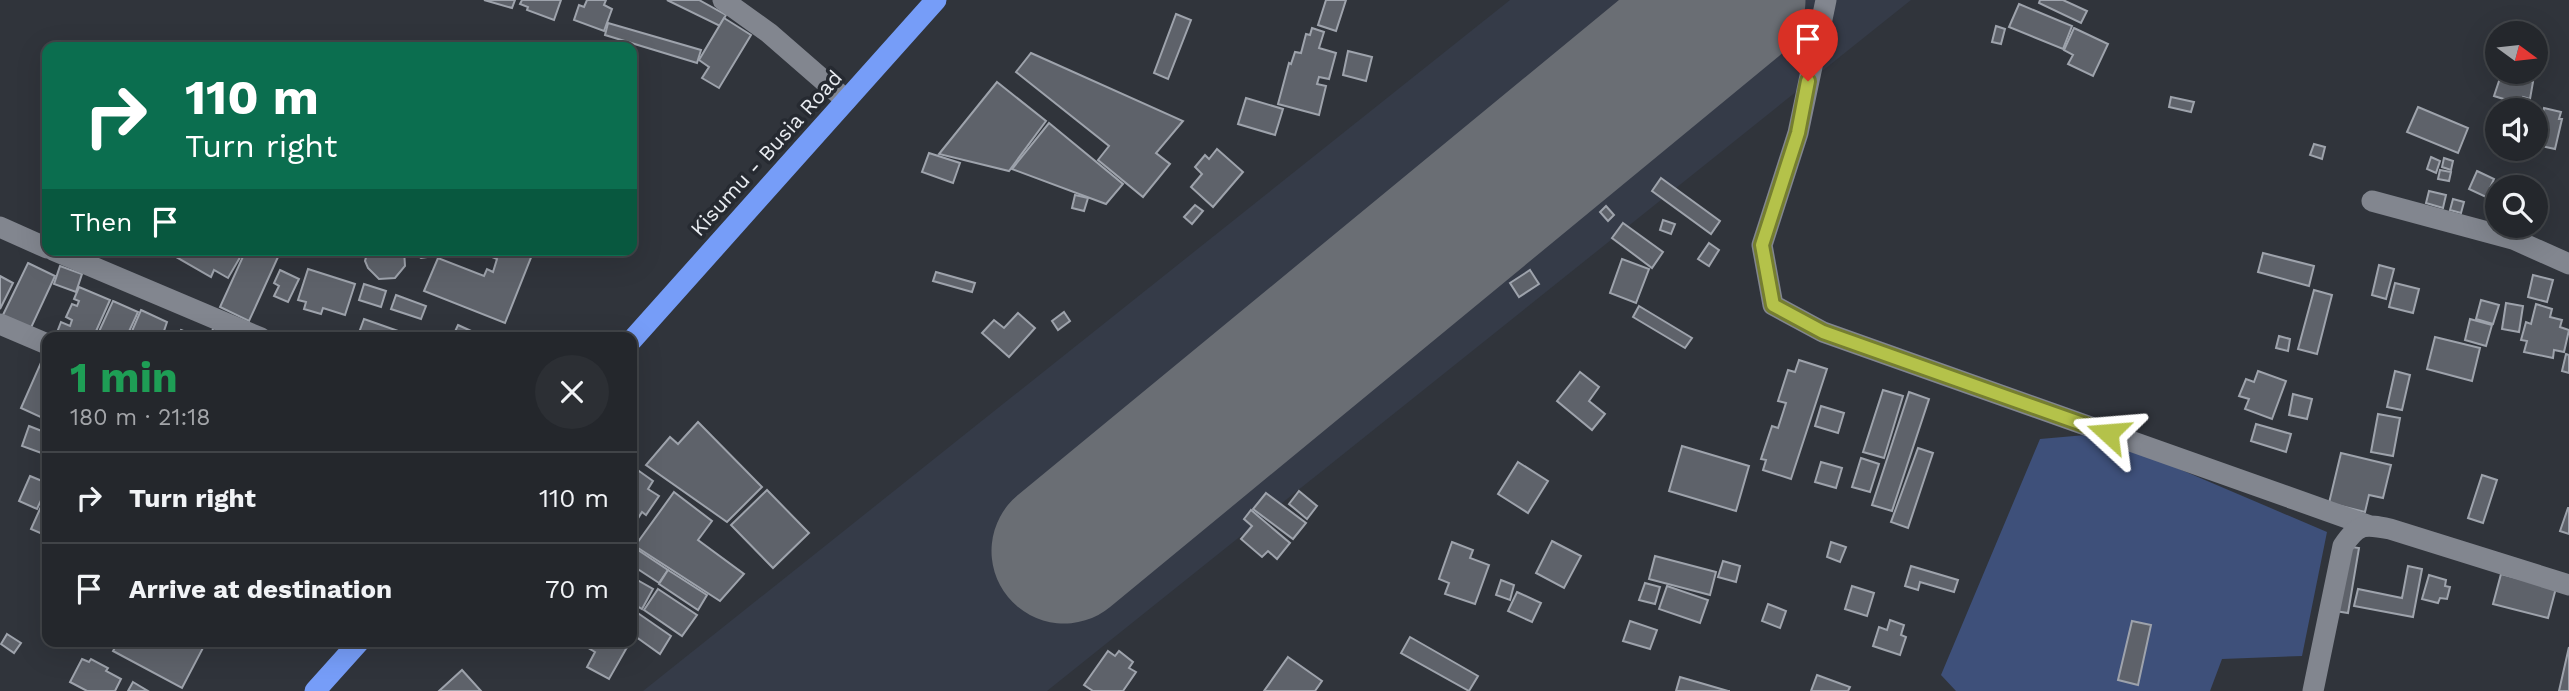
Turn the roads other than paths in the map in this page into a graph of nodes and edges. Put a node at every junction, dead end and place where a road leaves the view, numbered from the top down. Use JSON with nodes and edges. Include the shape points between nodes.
{"nodes":[{"id":1,"x":723,"y":0,"type":"edge"},
{"id":2,"x":936,"y":0,"type":"edge"},
{"id":3,"x":1826,"y":0,"type":"edge"},
{"id":4,"x":846,"y":100,"type":"junction"},
{"id":5,"x":2372,"y":201,"type":"dead end"},
{"id":6,"x":0,"y":227,"type":"edge"},
{"id":7,"x":42,"y":246,"type":"edge"},
{"id":8,"x":67,"y":256,"type":"edge"},
{"id":9,"x":2569,"y":264,"type":"edge"},
{"id":10,"x":0,"y":324,"type":"edge"},
{"id":11,"x":247,"y":332,"type":"edge"},
{"id":12,"x":637,"y":334,"type":"edge"},
{"id":13,"x":42,"y":342,"type":"edge"},
{"id":14,"x":2367,"y":524,"type":"junction"},
{"id":15,"x":2569,"y":585,"type":"edge"},
{"id":16,"x":355,"y":647,"type":"edge"},
{"id":17,"x":315,"y":691,"type":"edge"},
{"id":18,"x":2314,"y":691,"type":"edge"}],
"edges":[{"from":1,"to":4,"type":"street"},
{"from":2,"to":4,"type":"highway","name":"Kisumu - Busia Road"},
{"from":3,"to":14,"type":"street","via":[[1798,133],[1762,245],[1773,305],[1823,332]]},
{"from":4,"to":12,"type":"highway","name":"Kisumu - Busia Road"},
{"from":5,"to":9,"type":"street","via":[[2513,239]]},
{"from":6,"to":7,"type":"street"},
{"from":8,"to":11,"type":"street"},
{"from":10,"to":13,"type":"street"},
{"from":14,"to":15,"type":"street"},
{"from":14,"to":18,"type":"street","via":[[2353,531],[2343,546]]},
{"from":16,"to":17,"type":"highway"}]}
